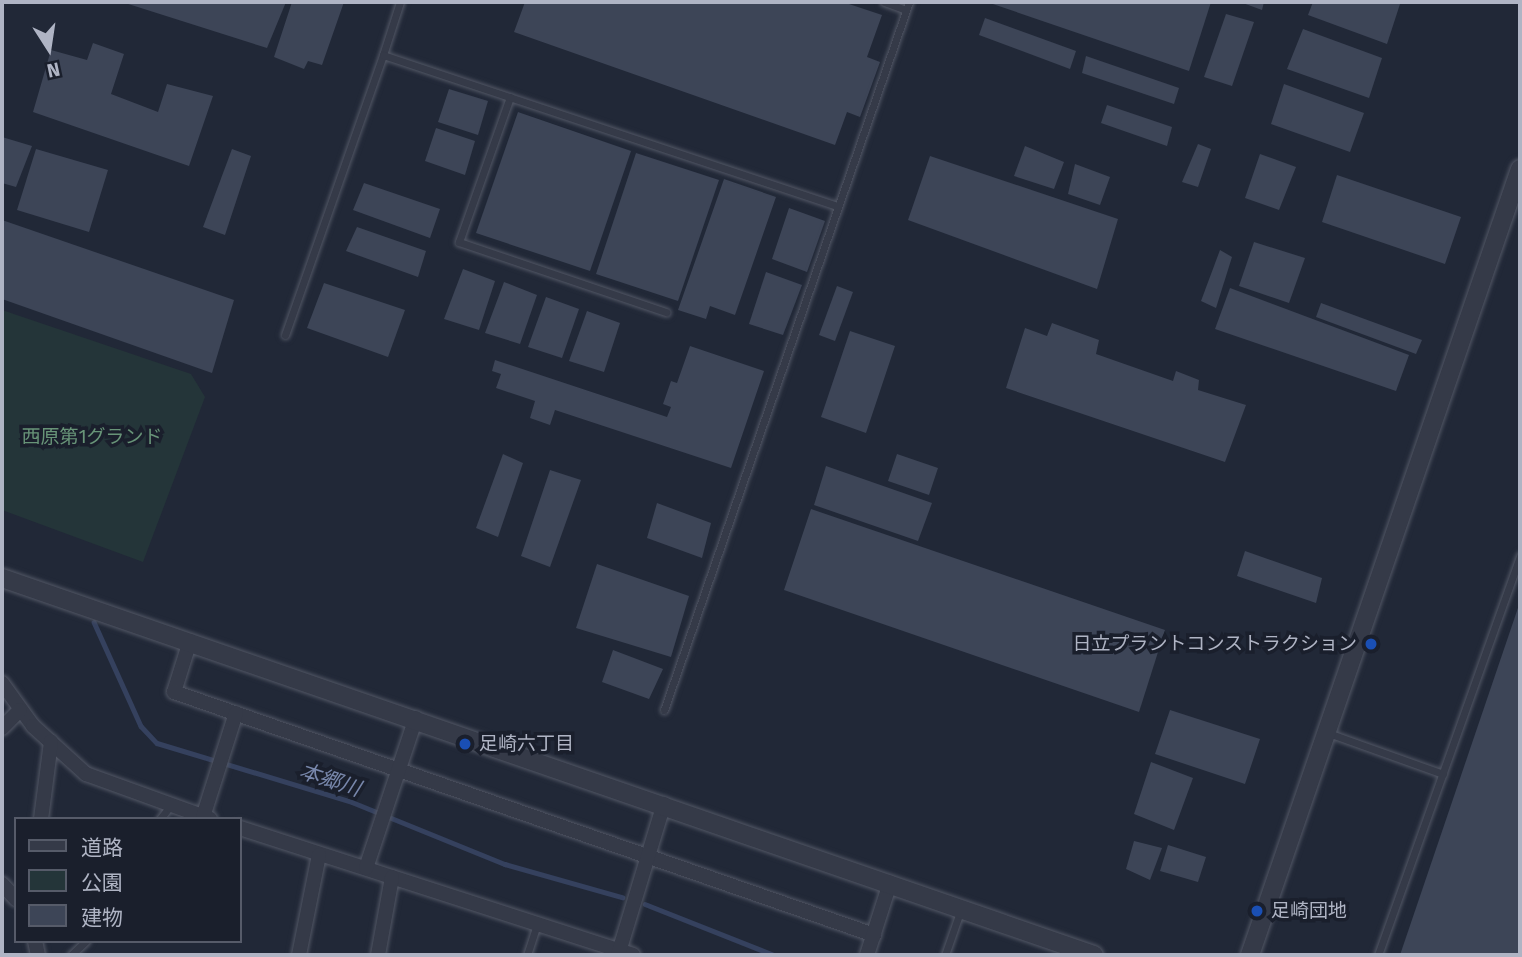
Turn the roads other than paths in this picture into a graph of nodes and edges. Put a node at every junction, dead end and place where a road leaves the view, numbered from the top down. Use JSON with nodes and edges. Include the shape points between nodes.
{"nodes":[{"id":1,"x":400,"y":2,"type":"edge"},
{"id":2,"x":884,"y":2,"type":"edge"},
{"id":3,"x":908,"y":6,"type":"edge"},
{"id":4,"x":383,"y":55,"type":"junction"},
{"id":5,"x":510,"y":97,"type":"junction"},
{"id":6,"x":1520,"y":169,"type":"edge"},
{"id":7,"x":838,"y":206,"type":"junction"},
{"id":8,"x":666,"y":312,"type":"dead end"},
{"id":9,"x":285,"y":335,"type":"dead end"},
{"id":10,"x":1520,"y":556,"type":"edge"},
{"id":11,"x":2,"y":578,"type":"edge"},
{"id":12,"x":190,"y":641,"type":"junction"},
{"id":13,"x":2,"y":683,"type":"edge"},
{"id":14,"x":20,"y":710,"type":"junction"},
{"id":15,"x":664,"y":710,"type":"dead end"},
{"id":16,"x":236,"y":713,"type":"junction"},
{"id":17,"x":416,"y":718,"type":"junction"},
{"id":18,"x":2,"y":728,"type":"edge"},
{"id":19,"x":1327,"y":733,"type":"junction"},
{"id":20,"x":51,"y":742,"type":"junction"},
{"id":21,"x":399,"y":769,"type":"junction"},
{"id":22,"x":1443,"y":774,"type":"junction"},
{"id":23,"x":664,"y":804,"type":"junction"},
{"id":24,"x":170,"y":806,"type":"junction"},
{"id":25,"x":41,"y":817,"type":"edge"},
{"id":26,"x":162,"y":817,"type":"edge"},
{"id":27,"x":204,"y":817,"type":"edge"},
{"id":28,"x":207,"y":817,"type":"edge"},
{"id":29,"x":242,"y":829,"type":"edge"},
{"id":30,"x":320,"y":855,"type":"junction"},
{"id":31,"x":648,"y":855,"type":"junction"},
{"id":32,"x":366,"y":868,"type":"junction"},
{"id":33,"x":392,"y":877,"type":"junction"},
{"id":34,"x":890,"y":883,"type":"junction"},
{"id":35,"x":2,"y":884,"type":"edge"},
{"id":36,"x":14,"y":898,"type":"edge"},
{"id":37,"x":961,"y":908,"type":"junction"},
{"id":38,"x":537,"y":924,"type":"junction"},
{"id":39,"x":874,"y":935,"type":"junction"},
{"id":40,"x":84,"y":943,"type":"edge"},
{"id":41,"x":1082,"y":953,"type":"edge"},
{"id":42,"x":623,"y":954,"type":"edge"},
{"id":43,"x":71,"y":955,"type":"edge"},
{"id":44,"x":299,"y":955,"type":"edge"},
{"id":45,"x":378,"y":955,"type":"edge"},
{"id":46,"x":527,"y":955,"type":"edge"},
{"id":47,"x":867,"y":955,"type":"edge"},
{"id":48,"x":946,"y":955,"type":"edge"},
{"id":49,"x":1251,"y":955,"type":"edge"},
{"id":50,"x":1378,"y":955,"type":"edge"}],
"edges":[{"from":1,"to":4,"type":"lane"},
{"from":2,"to":3,"type":"lane"},
{"from":3,"to":7,"type":"lane"},
{"from":4,"to":5,"type":"lane"},
{"from":4,"to":9,"type":"lane"},
{"from":5,"to":7,"type":"lane"},
{"from":5,"to":8,"type":"lane","via":[[458,242]]},
{"from":6,"to":19,"type":"street"},
{"from":7,"to":15,"type":"lane"},
{"from":10,"to":22,"type":"lane"},
{"from":11,"to":12,"type":"street"},
{"from":12,"to":16,"type":"street","via":[[174,692]]},
{"from":12,"to":17,"type":"street"},
{"from":13,"to":14,"type":"street"},
{"from":14,"to":18,"type":"street"},
{"from":14,"to":20,"type":"street"},
{"from":16,"to":21,"type":"street"},
{"from":16,"to":28,"type":"street"},
{"from":17,"to":21,"type":"street"},
{"from":17,"to":23,"type":"street"},
{"from":19,"to":22,"type":"lane"},
{"from":19,"to":49,"type":"street"},
{"from":20,"to":24,"type":"street","via":[[86,774]]},
{"from":20,"to":25,"type":"street"},
{"from":21,"to":31,"type":"street"},
{"from":21,"to":32,"type":"street"},
{"from":22,"to":50,"type":"lane"},
{"from":23,"to":31,"type":"street"},
{"from":23,"to":34,"type":"street"},
{"from":24,"to":26,"type":"lane"},
{"from":24,"to":27,"type":"street"},
{"from":29,"to":30,"type":"street"},
{"from":30,"to":32,"type":"street"},
{"from":30,"to":44,"type":"street"},
{"from":31,"to":39,"type":"street"},
{"from":31,"to":42,"type":"street"},
{"from":32,"to":33,"type":"street"},
{"from":33,"to":38,"type":"street"},
{"from":33,"to":45,"type":"street"},
{"from":34,"to":37,"type":"street"},
{"from":34,"to":39,"type":"street"},
{"from":35,"to":36,"type":"street"},
{"from":37,"to":41,"type":"street"},
{"from":37,"to":48,"type":"lane"},
{"from":38,"to":42,"type":"street"},
{"from":38,"to":46,"type":"lane"},
{"from":39,"to":47,"type":"street"},
{"from":40,"to":43,"type":"lane"}]}
